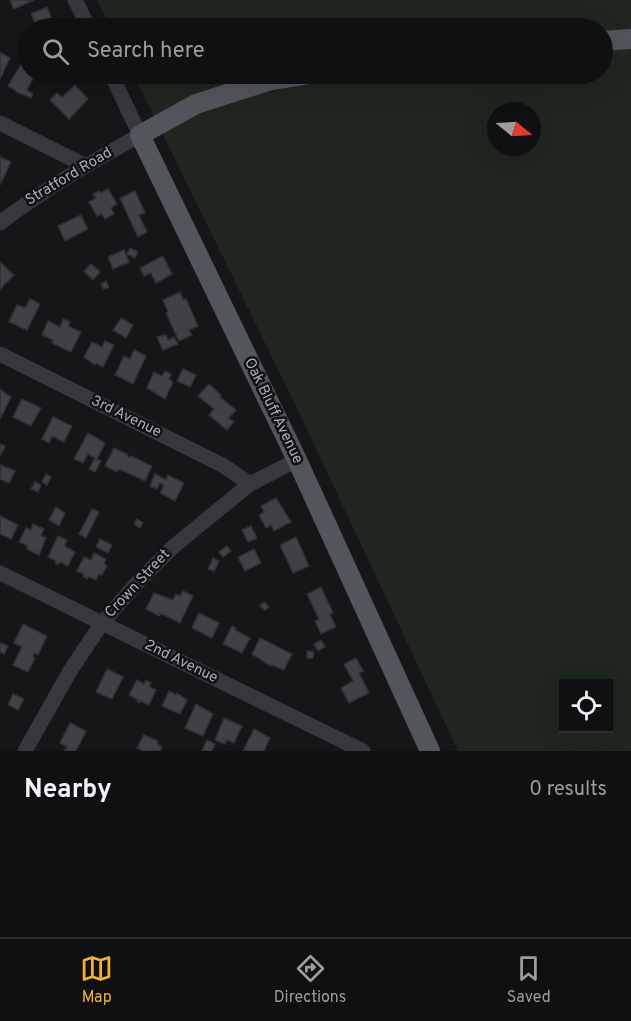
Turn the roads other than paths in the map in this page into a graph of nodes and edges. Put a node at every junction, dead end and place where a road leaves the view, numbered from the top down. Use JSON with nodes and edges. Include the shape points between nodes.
{"nodes":[{"id":1,"x":75,"y":0,"type":"edge"},
{"id":2,"x":84,"y":18,"type":"edge"},
{"id":3,"x":631,"y":39,"type":"edge"},
{"id":4,"x":613,"y":40,"type":"edge"},
{"id":5,"x":116,"y":84,"type":"edge"},
{"id":6,"x":258,"y":84,"type":"edge"},
{"id":7,"x":0,"y":123,"type":"edge"},
{"id":8,"x":140,"y":135,"type":"junction"},
{"id":9,"x":86,"y":166,"type":"junction"},
{"id":10,"x":0,"y":223,"type":"edge"},
{"id":11,"x":0,"y":354,"type":"edge"},
{"id":12,"x":297,"y":460,"type":"junction"},
{"id":13,"x":250,"y":484,"type":"junction"},
{"id":14,"x":0,"y":573,"type":"edge"},
{"id":15,"x":102,"y":623,"type":"junction"},
{"id":16,"x":25,"y":751,"type":"edge"},
{"id":17,"x":363,"y":751,"type":"edge"},
{"id":18,"x":430,"y":751,"type":"edge"}],
"edges":[{"from":1,"to":2,"type":"street"},
{"from":3,"to":4,"type":"main road"},
{"from":5,"to":8,"type":"street","name":"Oak Bluff Avenue"},
{"from":6,"to":8,"type":"main road","via":[[196,104]]},
{"from":7,"to":9,"type":"street"},
{"from":8,"to":9,"type":"street","name":"Stratford Road"},
{"from":8,"to":12,"type":"main road","name":"Oak Bluff Avenue"},
{"from":9,"to":10,"type":"street","name":"Stratford Road"},
{"from":11,"to":13,"type":"street","name":"3rd Avenue","via":[[224,466]]},
{"from":12,"to":13,"type":"street","name":"Crown Street"},
{"from":12,"to":18,"type":"main road","name":"Oak Bluff Avenue"},
{"from":13,"to":15,"type":"street","name":"Crown Street","via":[[174,546]]},
{"from":14,"to":15,"type":"street","name":"2nd Avenue"},
{"from":15,"to":16,"type":"street","name":"Crown Street"},
{"from":15,"to":17,"type":"street","name":"2nd Avenue"}]}
